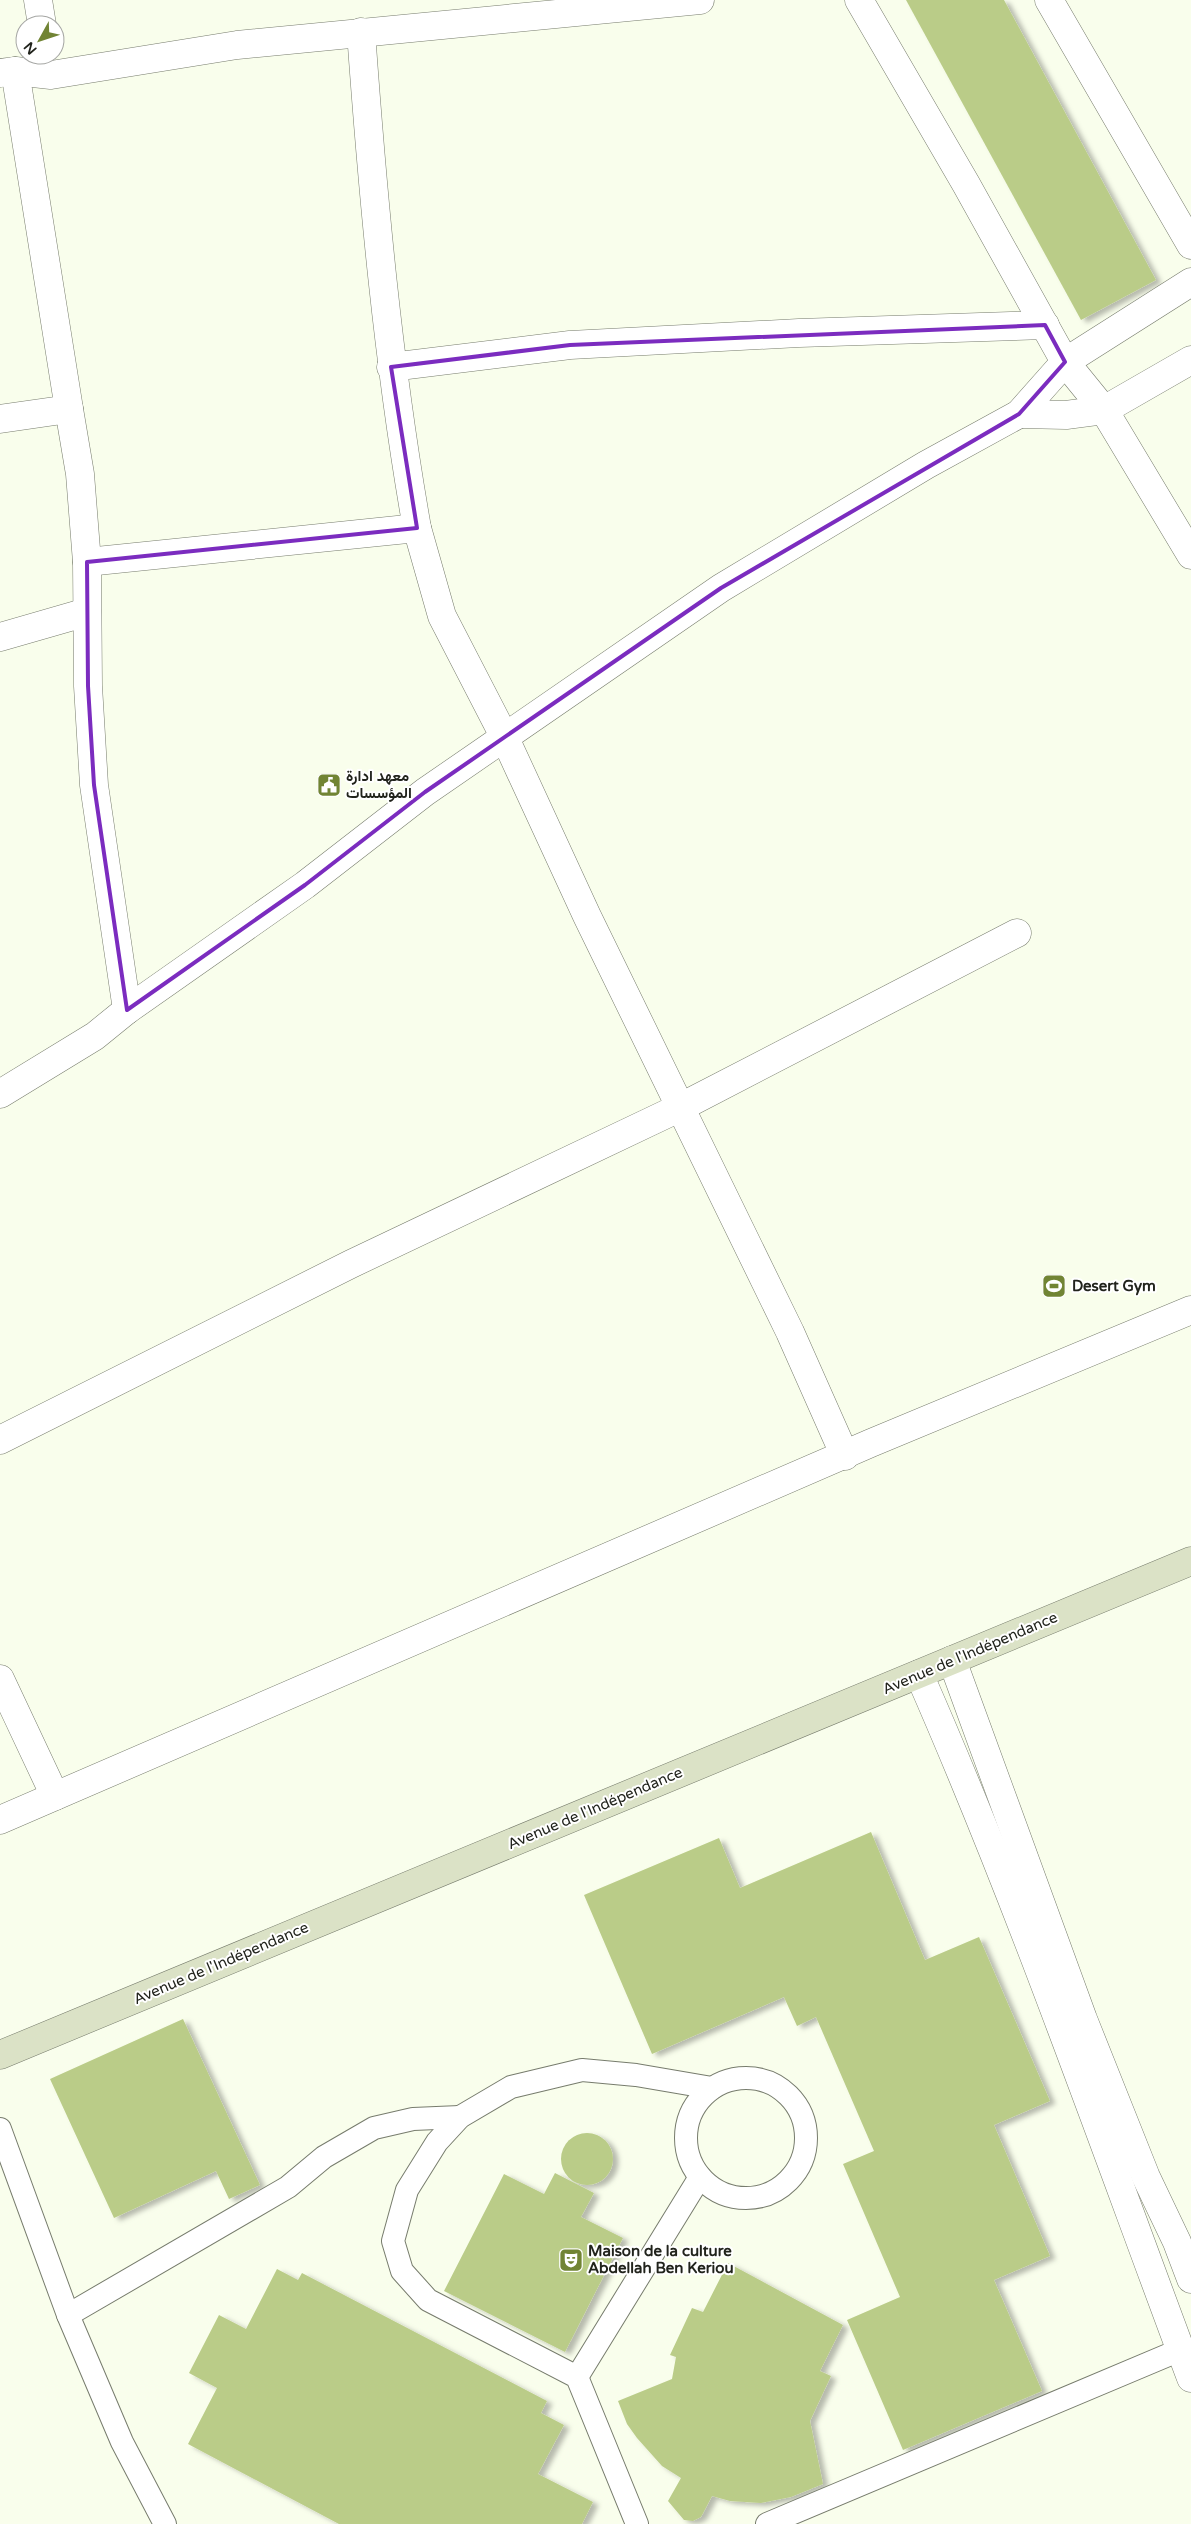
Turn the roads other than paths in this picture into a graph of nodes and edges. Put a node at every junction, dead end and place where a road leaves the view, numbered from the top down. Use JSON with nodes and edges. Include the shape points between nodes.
{"nodes":[{"id":1,"x":38,"y":0,"type":"edge"},
{"id":2,"x":700,"y":0,"type":"edge"},
{"id":3,"x":859,"y":0,"type":"edge"},
{"id":4,"x":1049,"y":0,"type":"edge"},
{"id":5,"x":40,"y":15,"type":"edge"},
{"id":6,"x":361,"y":32,"type":"junction"},
{"id":7,"x":65,"y":63,"type":"edge"},
{"id":8,"x":49,"y":65,"type":"edge"},
{"id":9,"x":7,"y":72,"type":"edge"},
{"id":10,"x":1191,"y":245,"type":"edge"},
{"id":11,"x":1191,"y":282,"type":"edge"},
{"id":12,"x":1045,"y":325,"type":"junction"},
{"id":13,"x":1191,"y":360,"type":"edge"},
{"id":14,"x":1065,"y":362,"type":"junction"},
{"id":15,"x":391,"y":366,"type":"junction"},
{"id":16,"x":69,"y":409,"type":"junction"},
{"id":17,"x":1104,"y":410,"type":"junction"},
{"id":18,"x":1019,"y":414,"type":"junction"},
{"id":19,"x":0,"y":419,"type":"edge"},
{"id":20,"x":417,"y":528,"type":"junction"},
{"id":21,"x":1191,"y":555,"type":"edge"},
{"id":22,"x":87,"y":562,"type":"junction"},
{"id":23,"x":87,"y":612,"type":"junction"},
{"id":24,"x":0,"y":637,"type":"edge"},
{"id":25,"x":504,"y":736,"type":"junction"},
{"id":26,"x":1017,"y":933,"type":"dead end"},
{"id":27,"x":127,"y":1010,"type":"junction"},
{"id":28,"x":0,"y":1094,"type":"edge"},
{"id":29,"x":679,"y":1108,"type":"junction"},
{"id":30,"x":1191,"y":1310,"type":"edge"},
{"id":31,"x":0,"y":1440,"type":"edge"},
{"id":32,"x":845,"y":1456,"type":"junction"},
{"id":33,"x":1191,"y":1561,"type":"edge"},
{"id":34,"x":952,"y":1660,"type":"junction"},
{"id":35,"x":919,"y":1674,"type":"junction"},
{"id":36,"x":0,"y":1680,"type":"edge"},
{"id":37,"x":55,"y":1796,"type":"junction"},
{"id":38,"x":0,"y":1820,"type":"edge"},
{"id":39,"x":0,"y":2055,"type":"edge"},
{"id":40,"x":712,"y":2088,"type":"junction"},
{"id":41,"x":460,"y":2117,"type":"junction"},
{"id":42,"x":0,"y":2129,"type":"edge"},
{"id":43,"x":700,"y":2177,"type":"junction"},
{"id":44,"x":1184,"y":2240,"type":"edge"},
{"id":45,"x":1191,"y":2279,"type":"edge"},
{"id":46,"x":68,"y":2315,"type":"junction"},
{"id":47,"x":1180,"y":2350,"type":"junction"},
{"id":48,"x":577,"y":2377,"type":"junction"},
{"id":49,"x":1191,"y":2378,"type":"edge"},
{"id":50,"x":165,"y":2524,"type":"edge"},
{"id":51,"x":637,"y":2524,"type":"edge"},
{"id":52,"x":767,"y":2524,"type":"edge"}],
"edges":[{"from":1,"to":5,"type":"street"},
{"from":2,"to":6,"type":"street"},
{"from":3,"to":12,"type":"street"},
{"from":4,"to":10,"type":"street"},
{"from":6,"to":7,"type":"street"},
{"from":6,"to":15,"type":"street"},
{"from":8,"to":9,"type":"street"},
{"from":9,"to":16,"type":"street"},
{"from":11,"to":14,"type":"street"},
{"from":12,"to":14,"type":"street"},
{"from":12,"to":15,"type":"street","via":[[799,332],[570,345]]},
{"from":13,"to":17,"type":"street"},
{"from":14,"to":17,"type":"street"},
{"from":14,"to":18,"type":"street"},
{"from":15,"to":20,"type":"street"},
{"from":16,"to":19,"type":"street"},
{"from":16,"to":22,"type":"street","via":[[80,474]]},
{"from":17,"to":18,"type":"street"},
{"from":17,"to":21,"type":"street"},
{"from":18,"to":25,"type":"street","via":[[926,465],[721,588]]},
{"from":20,"to":22,"type":"street"},
{"from":20,"to":25,"type":"street","via":[[442,616]]},
{"from":22,"to":23,"type":"street"},
{"from":23,"to":24,"type":"street"},
{"from":23,"to":27,"type":"street","via":[[94,785]]},
{"from":25,"to":27,"type":"street","via":[[425,792],[305,885]]},
{"from":25,"to":29,"type":"street"},
{"from":26,"to":29,"type":"street"},
{"from":27,"to":28,"type":"street","via":[[95,1036]]},
{"from":29,"to":31,"type":"street","via":[[342,1268]]},
{"from":29,"to":32,"type":"street","via":[[790,1332]]},
{"from":30,"to":32,"type":"street"},
{"from":32,"to":37,"type":"street"},
{"from":33,"to":34,"type":"main road","name":"Avenue de l'Indépendance"},
{"from":34,"to":35,"type":"main road","name":"Avenue de l'Indépendance"},
{"from":34,"to":44,"type":"street","via":[[1083,2019],[1146,2177]]},
{"from":35,"to":39,"type":"main road","name":"Avenue de l'Indépendance"},
{"from":35,"to":47,"type":"street","via":[[1011,1899]]},
{"from":36,"to":37,"type":"street"},
{"from":37,"to":38,"type":"street"},
{"from":40,"to":41,"type":"lane","via":[[582,2070],[511,2086]]},
{"from":40,"to":43,"type":"lane","via":[[694,2108],[688,2120],[685,2140],[690,2160]]},
{"from":40,"to":43,"type":"lane","via":[[729,2080],[749,2078],[777,2087],[799,2107],[805,2126],[806,2146],[801,2165],[789,2181],[754,2199],[734,2198],[715,2191]]},
{"from":41,"to":46,"type":"lane","via":[[413,2119],[374,2128],[324,2157],[288,2187]]},
{"from":41,"to":48,"type":"lane","via":[[437,2142],[407,2190],[393,2241],[402,2271],[428,2300]]},
{"from":42,"to":46,"type":"lane"},
{"from":43,"to":48,"type":"lane"},
{"from":44,"to":45,"type":"street"},
{"from":46,"to":50,"type":"lane","via":[[122,2442]]},
{"from":47,"to":49,"type":"street"},
{"from":47,"to":52,"type":"lane"},
{"from":48,"to":51,"type":"lane"}]}
